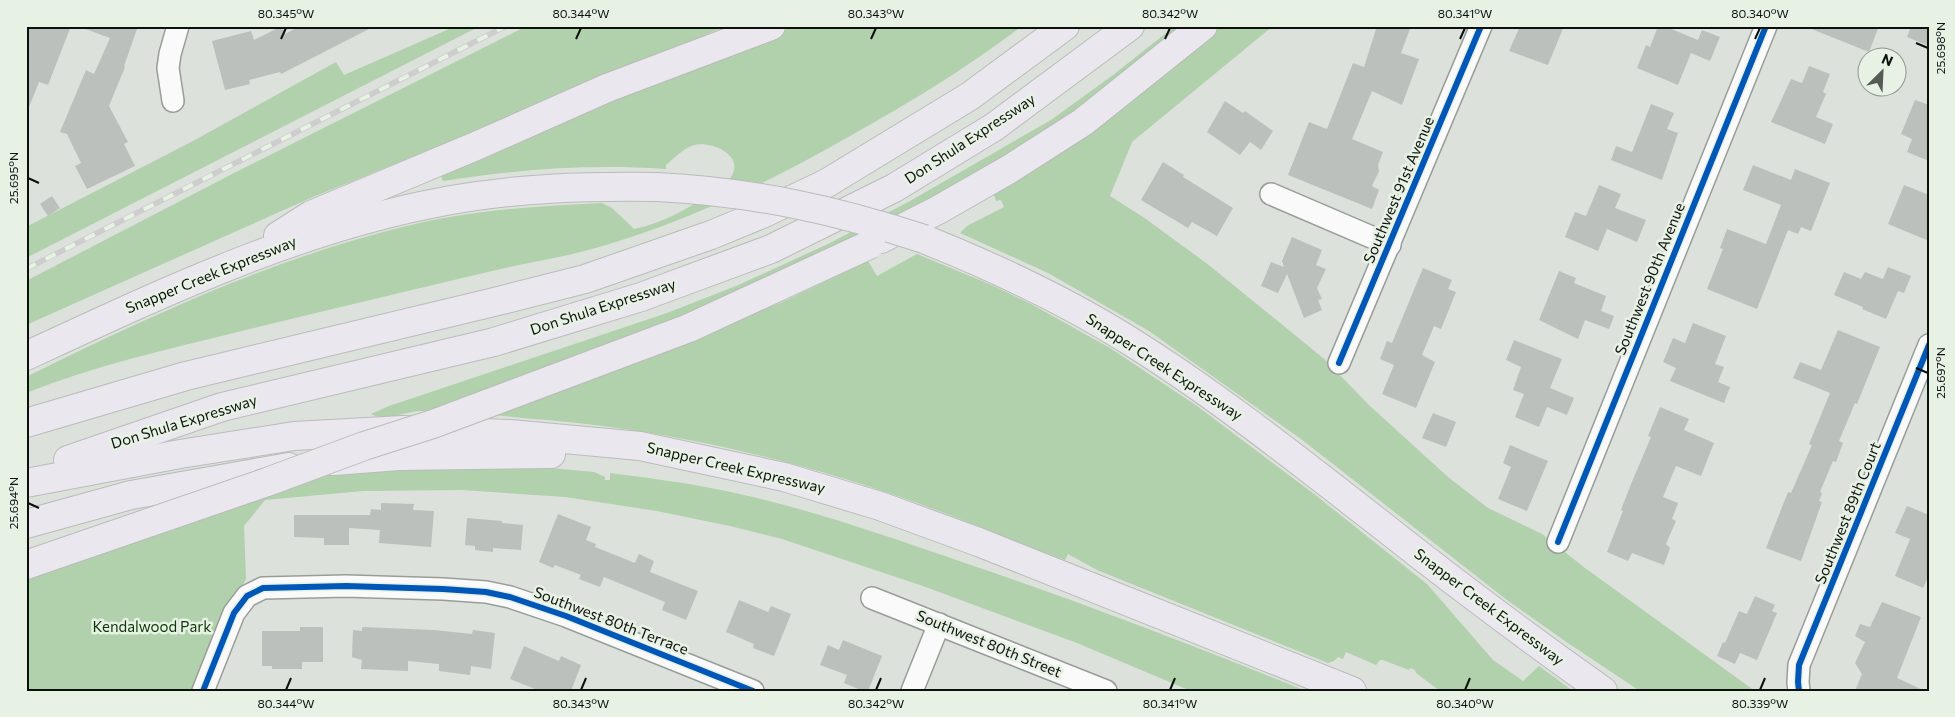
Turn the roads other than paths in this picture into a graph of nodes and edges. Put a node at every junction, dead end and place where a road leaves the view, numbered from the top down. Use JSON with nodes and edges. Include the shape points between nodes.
{"nodes":[{"id":1,"x":178,"y":26,"type":"edge"},
{"id":2,"x":770,"y":26,"type":"edge"},
{"id":3,"x":1065,"y":26,"type":"edge"},
{"id":4,"x":1130,"y":26,"type":"edge"},
{"id":5,"x":1203,"y":26,"type":"edge"},
{"id":6,"x":1482,"y":26,"type":"edge"},
{"id":7,"x":1766,"y":26,"type":"edge"},
{"id":8,"x":173,"y":101,"type":"dead end"},
{"id":9,"x":1271,"y":194,"type":"dead end"},
{"id":10,"x":1390,"y":245,"type":"junction"},
{"id":11,"x":237,"y":262,"type":"junction"},
{"id":12,"x":1929,"y":346,"type":"edge"},
{"id":13,"x":26,"y":356,"type":"edge"},
{"id":14,"x":1339,"y":363,"type":"dead end"},
{"id":15,"x":26,"y":423,"type":"edge"},
{"id":16,"x":640,"y":446,"type":"junction"},
{"id":17,"x":26,"y":474,"type":"edge"},
{"id":18,"x":26,"y":483,"type":"edge"},
{"id":19,"x":26,"y":524,"type":"edge"},
{"id":20,"x":1558,"y":542,"type":"dead end"},
{"id":21,"x":26,"y":565,"type":"edge"},
{"id":22,"x":872,"y":598,"type":"dead end"},
{"id":23,"x":939,"y":624,"type":"junction"},
{"id":24,"x":202,"y":691,"type":"edge"},
{"id":25,"x":753,"y":691,"type":"edge"},
{"id":26,"x":912,"y":691,"type":"edge"},
{"id":27,"x":1106,"y":691,"type":"edge"},
{"id":28,"x":1352,"y":691,"type":"edge"},
{"id":29,"x":1603,"y":691,"type":"edge"},
{"id":30,"x":1799,"y":691,"type":"edge"}],
"edges":[{"from":1,"to":8,"type":"street","via":[[169,61]]},
{"from":2,"to":11,"type":"highway","via":[[607,88],[311,215]]},
{"from":3,"to":15,"type":"highway","via":[[970,96],[827,183],[696,241],[618,269],[553,287],[186,376]]},
{"from":4,"to":17,"type":"highway","name":"Don Shula Expressway","via":[[994,127],[894,188],[771,249],[641,297],[494,342],[222,407]]},
{"from":5,"to":21,"type":"highway","bridge":true,"via":[[1083,122],[993,178],[871,244],[690,328],[432,424]]},
{"from":6,"to":10,"type":"street","name":"Southwest 91st Avenue"},
{"from":7,"to":20,"type":"street","name":"Southwest 90th Avenue"},
{"from":9,"to":10,"type":"street"},
{"from":10,"to":14,"type":"street","name":"Southwest 91st Avenue"},
{"from":11,"to":13,"type":"highway","name":"Snapper Creek Expressway","via":[[179,285]]},
{"from":11,"to":29,"type":"highway","name":"Snapper Creek Expressway","bridge":true,"via":[[335,228],[448,201],[540,189],[590,187],[657,187],[734,193],[810,206],[924,239],[1033,286],[1178,372]]},
{"from":12,"to":30,"type":"street","name":"Southwest 89th Court","via":[[1799,665]]},
{"from":16,"to":18,"type":"highway","name":"Snapper Creek Expressway","via":[[510,434],[403,430],[294,436]]},
{"from":16,"to":19,"type":"highway","via":[[554,454],[399,456],[323,462],[132,495]]},
{"from":16,"to":28,"type":"highway","name":"Snapper Creek Expressway","via":[[784,477],[880,506],[990,546]]},
{"from":22,"to":23,"type":"street","name":"Southwest 80th Street"},
{"from":23,"to":26,"type":"street"},
{"from":23,"to":27,"type":"street","name":"Southwest 80th Street"},
{"from":24,"to":25,"type":"street","name":"Southwest 80th Terrace","via":[[234,613],[247,596],[263,588],[346,586],[401,586],[498,594],[560,614]]}]}
